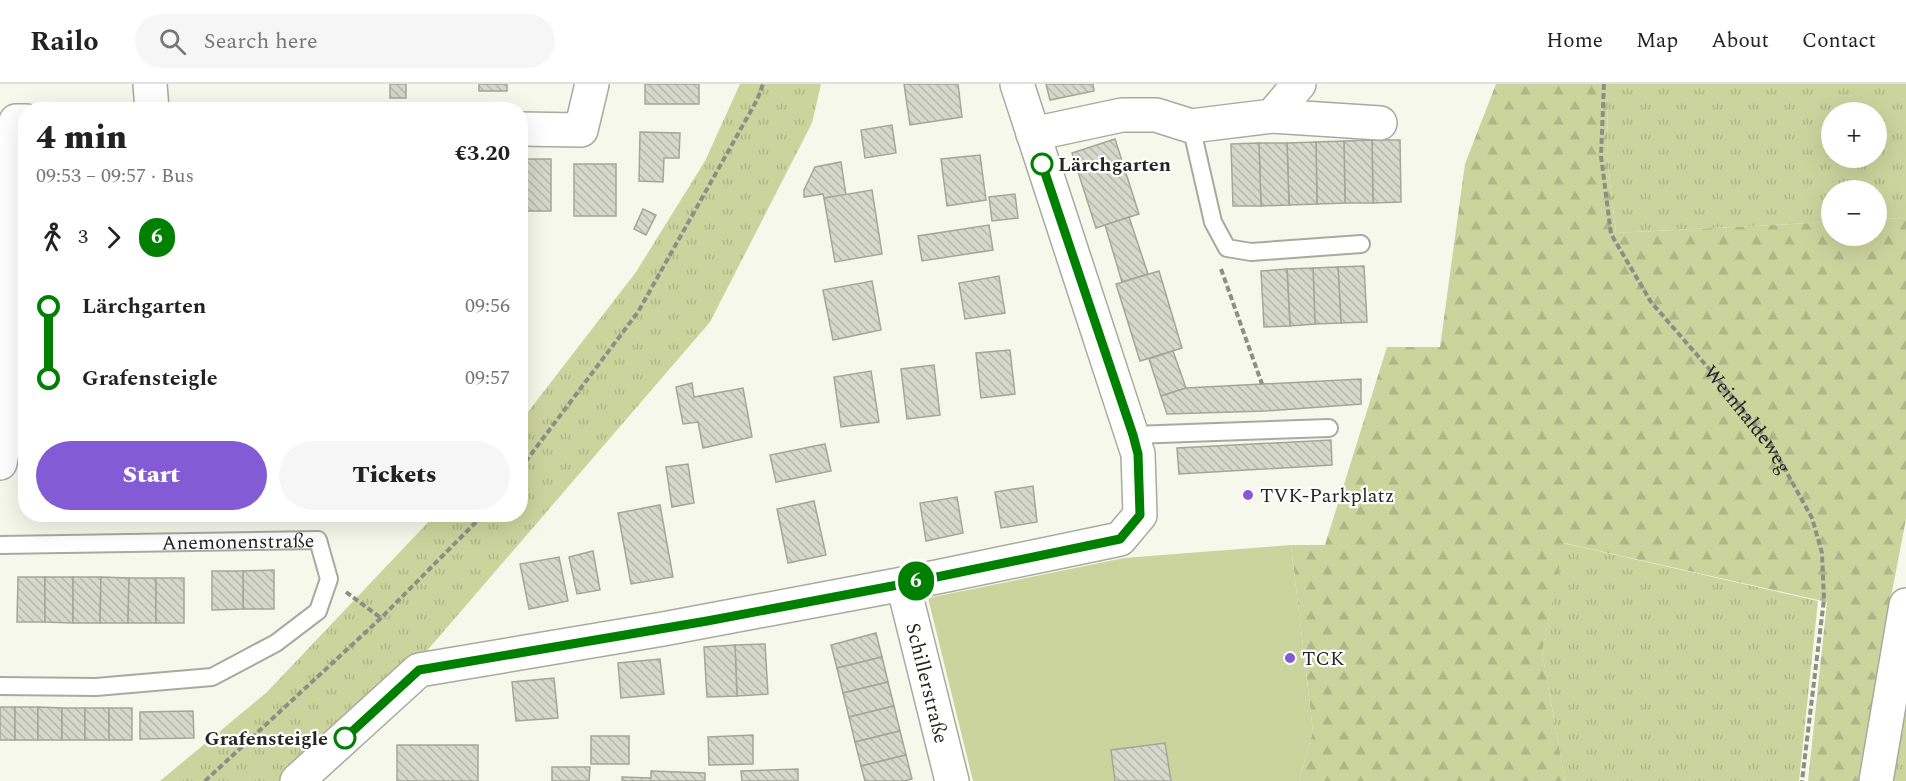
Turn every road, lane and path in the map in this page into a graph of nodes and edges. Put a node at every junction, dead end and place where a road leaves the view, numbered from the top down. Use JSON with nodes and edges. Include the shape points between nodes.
{"nodes":[{"id":1,"x":150,"y":84,"type":"edge"},
{"id":2,"x":592,"y":84,"type":"edge"},
{"id":3,"x":763,"y":84,"type":"edge"},
{"id":4,"x":1017,"y":84,"type":"edge"},
{"id":5,"x":1299,"y":84,"type":"edge"},
{"id":6,"x":1604,"y":84,"type":"edge"},
{"id":7,"x":151,"y":102,"type":"edge"},
{"id":8,"x":1272,"y":116,"type":"junction"},
{"id":9,"x":1380,"y":123,"type":"dead end"},
{"id":10,"x":1191,"y":126,"type":"junction"},
{"id":11,"x":528,"y":129,"type":"edge"},
{"id":12,"x":1032,"y":134,"type":"junction"},
{"id":13,"x":18,"y":231,"type":"edge"},
{"id":14,"x":1361,"y":244,"type":"dead end"},
{"id":15,"x":1227,"y":248,"type":"junction"},
{"id":16,"x":16,"y":305,"type":"edge"},
{"id":17,"x":1262,"y":384,"type":"dead end"},
{"id":18,"x":16,"y":424,"type":"edge"},
{"id":19,"x":1329,"y":428,"type":"dead end"},
{"id":20,"x":1133,"y":435,"type":"junction"},
{"id":21,"x":528,"y":458,"type":"edge"},
{"id":22,"x":0,"y":463,"type":"edge"},
{"id":23,"x":476,"y":522,"type":"edge"},
{"id":24,"x":0,"y":545,"type":"edge"},
{"id":25,"x":329,"y":579,"type":"junction"},
{"id":26,"x":903,"y":584,"type":"junction"},
{"id":27,"x":1906,"y":605,"type":"edge"},
{"id":28,"x":381,"y":618,"type":"junction"},
{"id":29,"x":0,"y":686,"type":"edge"},
{"id":30,"x":205,"y":781,"type":"edge"},
{"id":31,"x":297,"y":781,"type":"edge"},
{"id":32,"x":951,"y":781,"type":"edge"},
{"id":33,"x":1802,"y":781,"type":"edge"},
{"id":34,"x":1876,"y":781,"type":"edge"}],
"edges":[{"from":1,"to":7,"type":"street"},
{"from":2,"to":11,"type":"street","via":[[581,130]]},
{"from":3,"to":21,"type":"path","via":[[638,312]]},
{"from":4,"to":12,"type":"street"},
{"from":5,"to":8,"type":"street"},
{"from":6,"to":33,"type":"path","name":"Weinhaldeweg","via":[[1601,156],[1611,234],[1651,302],[1772,446],[1812,518],[1821,553],[1824,599]]},
{"from":8,"to":9,"type":"street"},
{"from":8,"to":10,"type":"street"},
{"from":10,"to":12,"type":"street","via":[[1156,115],[1122,115]]},
{"from":10,"to":15,"type":"lane","via":[[1213,222]]},
{"from":12,"to":20,"type":"street"},
{"from":13,"to":16,"type":"street"},
{"from":14,"to":15,"type":"lane","via":[[1251,252]]},
{"from":15,"to":17,"type":"path","via":[[1220,266]]},
{"from":16,"to":18,"type":"street"},
{"from":18,"to":22,"type":"street"},
{"from":19,"to":20,"type":"lane"},
{"from":20,"to":26,"type":"street","via":[[1138,454],[1140,515],[1120,539]]},
{"from":23,"to":28,"type":"path"},
{"from":24,"to":25,"type":"lane","name":"Anemonenstraße","via":[[318,540]]},
{"from":25,"to":28,"type":"path"},
{"from":25,"to":29,"type":"lane","name":"Anemonenstraße","via":[[318,611],[276,643],[212,677],[96,687]]},
{"from":26,"to":31,"type":"street","via":[[419,670]]},
{"from":26,"to":32,"type":"street","name":"Schillerstraße"},
{"from":27,"to":34,"type":"street"},
{"from":28,"to":30,"type":"path"}]}
